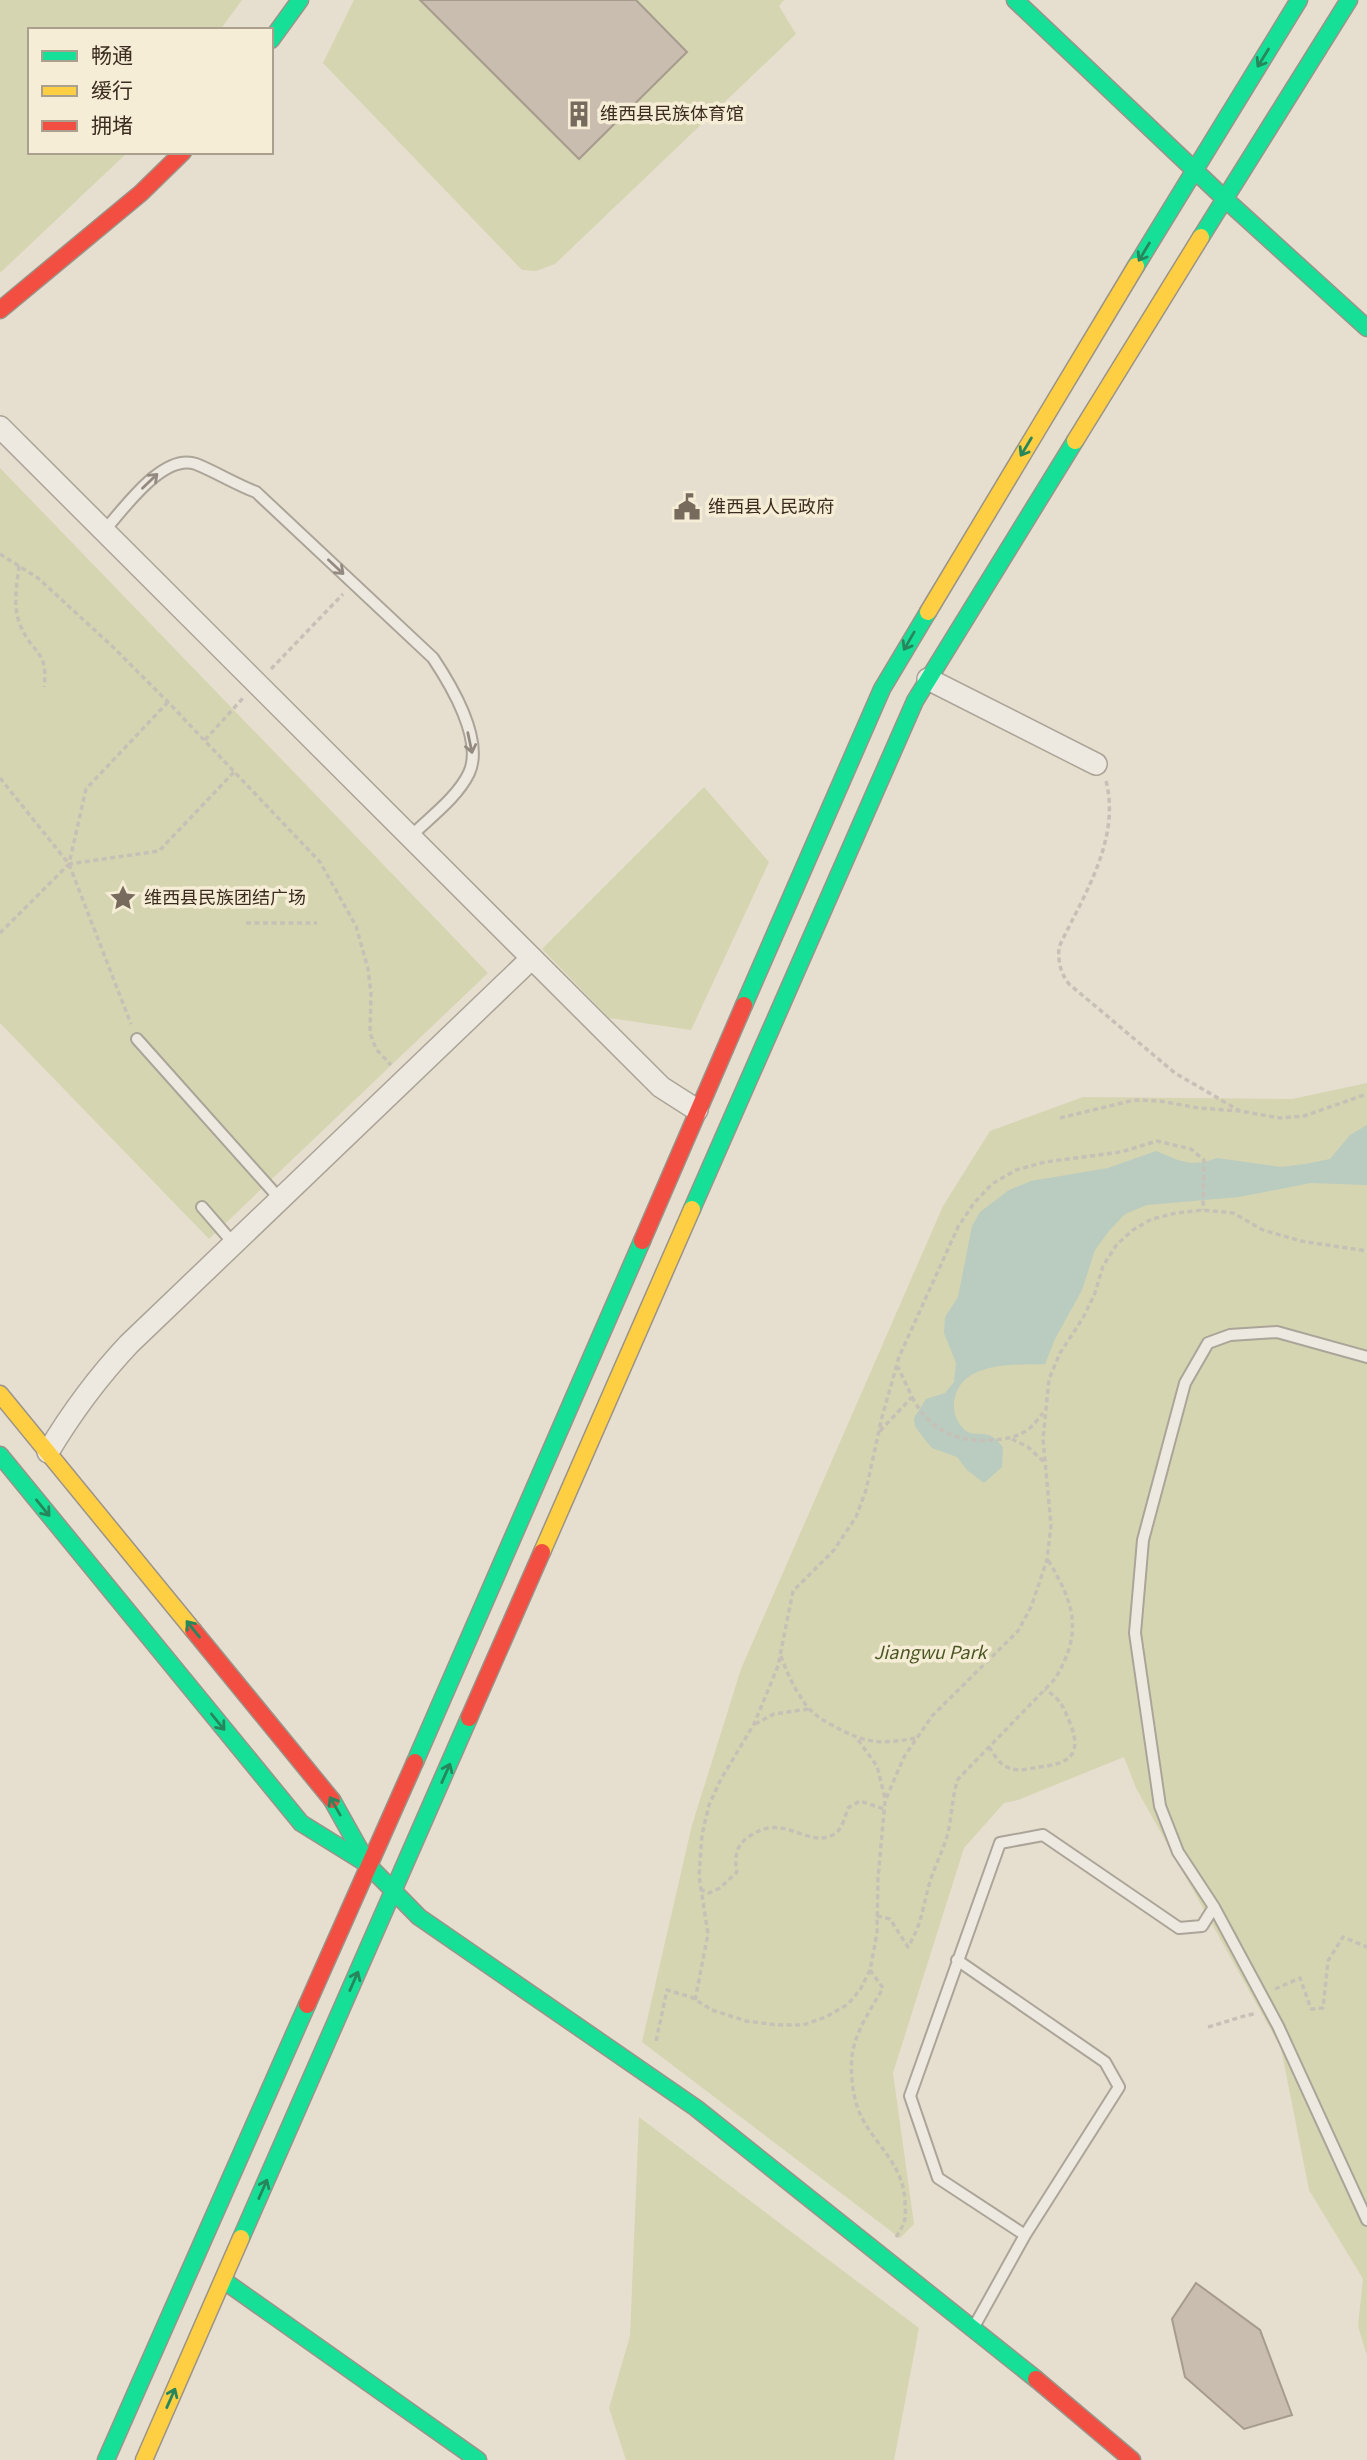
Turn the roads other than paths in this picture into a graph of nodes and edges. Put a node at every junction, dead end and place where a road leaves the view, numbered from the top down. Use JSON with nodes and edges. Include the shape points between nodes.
{"nodes":[{"id":1,"x":300,"y":0,"type":"edge"},
{"id":2,"x":1016,"y":0,"type":"edge"},
{"id":3,"x":1299,"y":0,"type":"edge"},
{"id":4,"x":1349,"y":0,"type":"edge"},
{"id":5,"x":273,"y":37,"type":"edge"},
{"id":6,"x":181,"y":154,"type":"edge"},
{"id":7,"x":1194,"y":170,"type":"junction"},
{"id":8,"x":1225,"y":200,"type":"junction"},
{"id":9,"x":0,"y":310,"type":"edge"},
{"id":10,"x":1367,"y":328,"type":"edge"},
{"id":11,"x":0,"y":428,"type":"edge"},
{"id":12,"x":104,"y":531,"type":"junction"},
{"id":13,"x":928,"y":679,"type":"junction"},
{"id":14,"x":1097,"y":764,"type":"road end"},
{"id":15,"x":410,"y":837,"type":"junction"},
{"id":16,"x":532,"y":958,"type":"junction"},
{"id":17,"x":137,"y":1039,"type":"road end"},
{"id":18,"x":697,"y":1110,"type":"junction"},
{"id":19,"x":280,"y":1199,"type":"junction"},
{"id":20,"x":202,"y":1207,"type":"dead end"},
{"id":21,"x":233,"y":1244,"type":"junction"},
{"id":22,"x":1367,"y":1357,"type":"edge"},
{"id":23,"x":0,"y":1394,"type":"edge"},
{"id":24,"x":48,"y":1452,"type":"junction"},
{"id":25,"x":0,"y":1455,"type":"edge"},
{"id":26,"x":369,"y":1866,"type":"junction"},
{"id":27,"x":393,"y":1893,"type":"junction"},
{"id":28,"x":1213,"y":1906,"type":"junction"},
{"id":29,"x":957,"y":1960,"type":"junction"},
{"id":30,"x":1367,"y":2220,"type":"edge"},
{"id":31,"x":1025,"y":2235,"type":"junction"},
{"id":32,"x":223,"y":2280,"type":"junction"},
{"id":33,"x":974,"y":2328,"type":"junction"},
{"id":34,"x":106,"y":2460,"type":"edge"},
{"id":35,"x":144,"y":2460,"type":"edge"},
{"id":36,"x":478,"y":2460,"type":"edge"},
{"id":37,"x":1132,"y":2460,"type":"edge"}],
"edges":[{"from":1,"to":5,"type":"main road"},
{"from":2,"to":7,"type":"main road"},
{"from":3,"to":7,"type":"main road","one_way":true},
{"from":4,"to":8,"type":"main road"},
{"from":6,"to":9,"type":"main road"},
{"from":7,"to":8,"type":"main road"},
{"from":7,"to":18,"type":"main road","one_way":true,"via":[[882,689]]},
{"from":8,"to":10,"type":"main road"},
{"from":8,"to":13,"type":"main road"},
{"from":11,"to":12,"type":"street"},
{"from":12,"to":15,"type":"street"},
{"from":12,"to":15,"type":"lane","one_way":true,"via":[[158,474],[181,463],[194,463],[256,492],[433,658],[454,689],[473,746],[473,760],[457,791]]},
{"from":13,"to":14,"type":"street"},
{"from":27,"to":13,"type":"main road","one_way":true},
{"from":15,"to":16,"type":"street"},
{"from":16,"to":18,"type":"street","via":[[661,1087]]},
{"from":16,"to":19,"type":"street"},
{"from":17,"to":19,"type":"lane"},
{"from":18,"to":26,"type":"main road"},
{"from":19,"to":21,"type":"street"},
{"from":20,"to":21,"type":"lane"},
{"from":21,"to":24,"type":"street","via":[[97,1378]]},
{"from":22,"to":28,"type":"lane","via":[[1277,1332],[1230,1335],[1208,1343],[1185,1383],[1143,1540],[1135,1633],[1160,1806],[1178,1852]]},
{"from":23,"to":24,"type":"main road"},
{"from":26,"to":24,"type":"main road","one_way":true,"via":[[331,1798]]},
{"from":25,"to":26,"type":"main road","one_way":true,"via":[[301,1823]]},
{"from":26,"to":27,"type":"main road"},
{"from":26,"to":34,"type":"main road"},
{"from":32,"to":27,"type":"main road","one_way":true},
{"from":27,"to":33,"type":"main road","via":[[419,1917],[696,2108]]},
{"from":28,"to":29,"type":"lane","via":[[1202,1926],[1179,1928],[1043,1835],[1000,1843]]},
{"from":28,"to":30,"type":"lane","via":[[1269,2011]]},
{"from":29,"to":31,"type":"lane","via":[[909,2096],[938,2178]]},
{"from":29,"to":31,"type":"lane","via":[[1105,2062],[1119,2087]]},
{"from":31,"to":33,"type":"lane"},
{"from":35,"to":32,"type":"main road","one_way":true},
{"from":32,"to":36,"type":"main road"},
{"from":33,"to":37,"type":"main road"}]}
